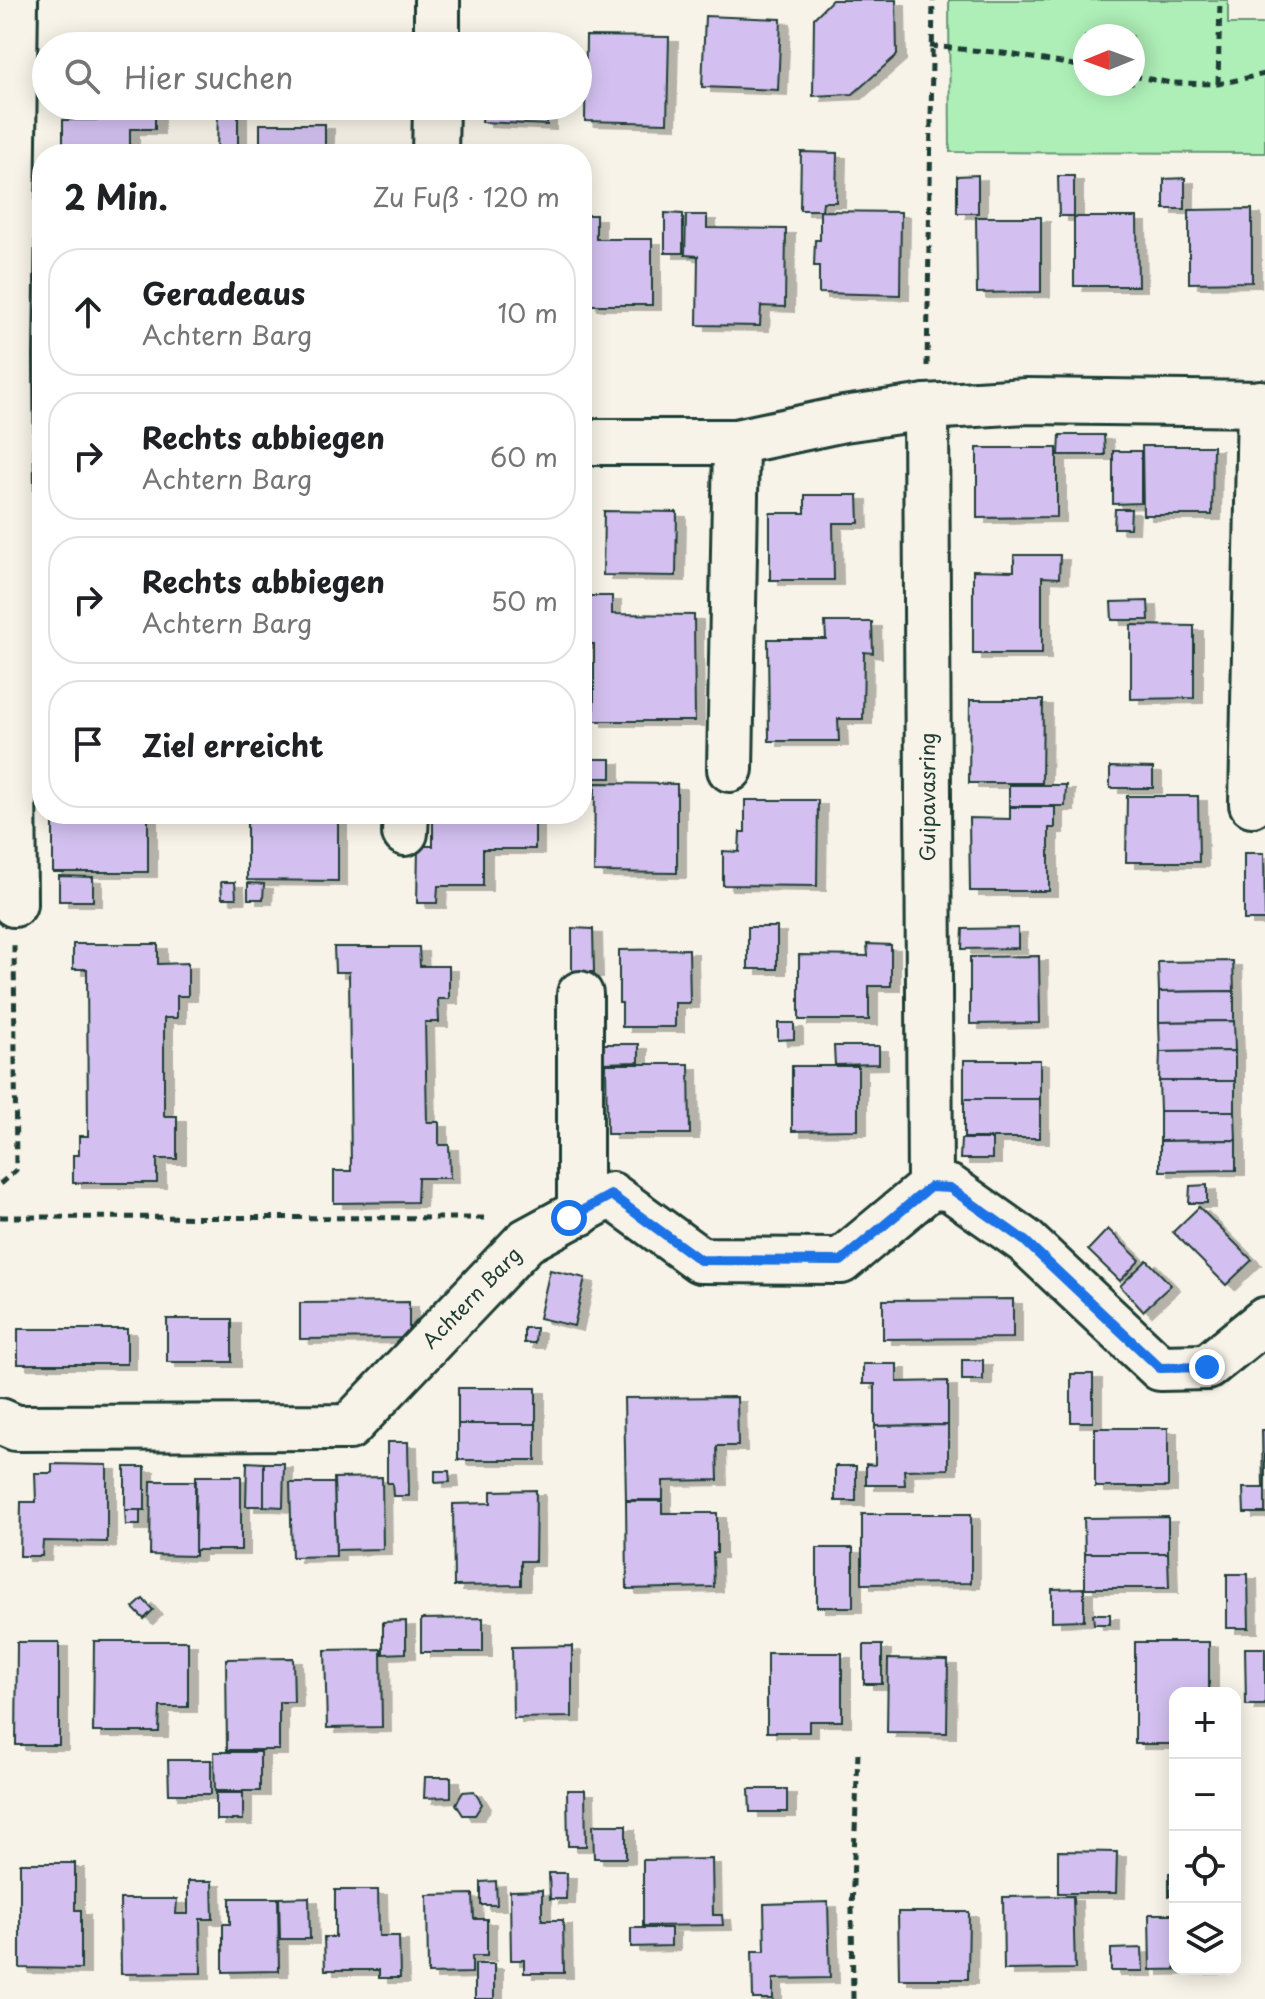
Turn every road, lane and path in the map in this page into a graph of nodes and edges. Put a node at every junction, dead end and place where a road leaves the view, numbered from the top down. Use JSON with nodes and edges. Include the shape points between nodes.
{"nodes":[{"id":1,"x":15,"y":0,"type":"edge"},
{"id":2,"x":437,"y":0,"type":"edge"},
{"id":3,"x":933,"y":0,"type":"edge"},
{"id":4,"x":1220,"y":0,"type":"edge"},
{"id":5,"x":437,"y":32,"type":"edge"},
{"id":6,"x":930,"y":46,"type":"junction"},
{"id":7,"x":1073,"y":65,"type":"edge"},
{"id":8,"x":1265,"y":74,"type":"edge"},
{"id":9,"x":1145,"y":78,"type":"edge"},
{"id":10,"x":1218,"y":84,"type":"junction"},
{"id":11,"x":436,"y":120,"type":"edge"},
{"id":12,"x":435,"y":144,"type":"edge"},
{"id":13,"x":17,"y":358,"type":"edge"},
{"id":14,"x":1262,"y":403,"type":"edge"},
{"id":15,"x":926,"y":407,"type":"junction"},
{"id":16,"x":592,"y":442,"type":"edge"},
{"id":17,"x":736,"y":442,"type":"junction"},
{"id":18,"x":730,"y":769,"type":"dead end"},
{"id":19,"x":1252,"y":804,"type":"dead end"},
{"id":20,"x":14,"y":904,"type":"joint"},
{"id":21,"x":580,"y":994,"type":"dead end"},
{"id":22,"x":0,"y":1184,"type":"edge"},
{"id":23,"x":930,"y":1187,"type":"junction"},
{"id":24,"x":580,"y":1213,"type":"junction"},
{"id":25,"x":0,"y":1217,"type":"edge"},
{"id":26,"x":490,"y":1218,"type":"dead end"},
{"id":27,"x":1265,"y":1320,"type":"edge"},
{"id":28,"x":0,"y":1421,"type":"edge"},
{"id":29,"x":858,"y":1752,"type":"dead end"},
{"id":30,"x":853,"y":1999,"type":"edge"}],
"edges":[{"from":1,"to":13,"type":"street"},
{"from":2,"to":5,"type":"street"},
{"from":3,"to":6,"type":"path"},
{"from":4,"to":10,"type":"path"},
{"from":6,"to":7,"type":"path"},
{"from":6,"to":15,"type":"path"},
{"from":8,"to":10,"type":"path"},
{"from":9,"to":10,"type":"path"},
{"from":11,"to":12,"type":"street"},
{"from":13,"to":20,"type":"street"},
{"from":14,"to":15,"type":"street","via":[[1027,401]]},
{"from":14,"to":19,"type":"street"},
{"from":15,"to":17,"type":"street"},
{"from":15,"to":23,"type":"street","name":"Guipavasring"},
{"from":16,"to":17,"type":"street"},
{"from":17,"to":18,"type":"street"},
{"from":20,"to":22,"type":"path","via":[[16,1170]]},
{"from":21,"to":24,"type":"street"},
{"from":23,"to":24,"type":"street","name":"Achtern Barg","via":[[841,1261],[700,1260],[611,1195]]},
{"from":23,"to":27,"type":"street","via":[[950,1188],[1025,1241],[1160,1368],[1207,1367]]},
{"from":24,"to":28,"type":"street","name":"Achtern Barg","via":[[526,1241],[349,1427],[16,1428]]},
{"from":25,"to":26,"type":"path"},
{"from":29,"to":30,"type":"path"}]}
